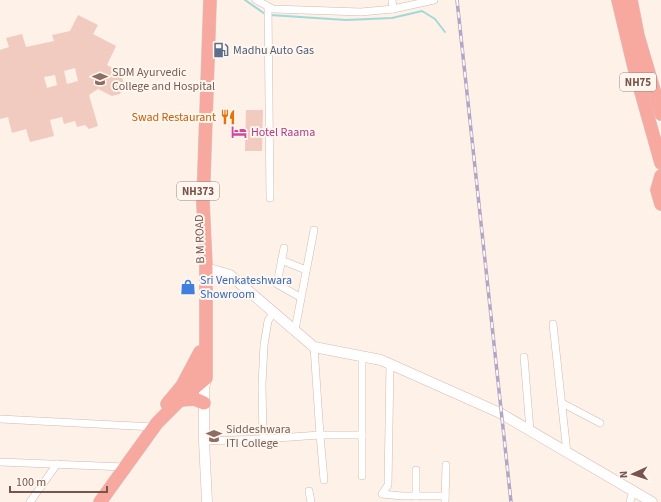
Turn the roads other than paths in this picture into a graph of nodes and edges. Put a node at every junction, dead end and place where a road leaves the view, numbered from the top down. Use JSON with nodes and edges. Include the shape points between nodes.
{"nodes":[{"id":1,"x":203,"y":0,"type":"edge"},
{"id":2,"x":210,"y":0,"type":"edge"},
{"id":3,"x":256,"y":0,"type":"edge"},
{"id":4,"x":392,"y":0,"type":"edge"},
{"id":5,"x":434,"y":0,"type":"edge"},
{"id":6,"x":618,"y":0,"type":"edge"},
{"id":7,"x":631,"y":0,"type":"edge"},
{"id":8,"x":268,"y":7,"type":"junction"},
{"id":9,"x":393,"y":9,"type":"junction"},
{"id":10,"x":661,"y":114,"type":"edge"},
{"id":11,"x":661,"y":163,"type":"edge"},
{"id":12,"x":661,"y":176,"type":"edge"},
{"id":13,"x":270,"y":198,"type":"dead end"},
{"id":14,"x":661,"y":204,"type":"edge"},
{"id":15,"x":314,"y":230,"type":"dead end"},
{"id":16,"x":284,"y":248,"type":"dead end"},
{"id":17,"x":281,"y":260,"type":"junction"},
{"id":18,"x":206,"y":268,"type":"junction"},
{"id":19,"x":306,"y":270,"type":"junction"},
{"id":20,"x":300,"y":297,"type":"junction"},
{"id":21,"x":274,"y":311,"type":"junction"},
{"id":22,"x":553,"y":324,"type":"dead end"},
{"id":23,"x":295,"y":330,"type":"junction"},
{"id":24,"x":314,"y":347,"type":"junction"},
{"id":25,"x":200,"y":352,"type":"junction"},
{"id":26,"x":362,"y":356,"type":"junction"},
{"id":27,"x":524,"y":357,"type":"dead end"},
{"id":28,"x":390,"y":364,"type":"junction"},
{"id":29,"x":203,"y":379,"type":"junction"},
{"id":30,"x":182,"y":386,"type":"junction"},
{"id":31,"x":180,"y":400,"type":"junction"},
{"id":32,"x":204,"y":403,"type":"junction"},
{"id":33,"x":562,"y":403,"type":"junction"},
{"id":34,"x":0,"y":419,"type":"edge"},
{"id":35,"x":600,"y":424,"type":"dead end"},
{"id":36,"x":155,"y":425,"type":"junction"},
{"id":37,"x":530,"y":430,"type":"junction"},
{"id":38,"x":320,"y":435,"type":"junction"},
{"id":39,"x":362,"y":435,"type":"junction"},
{"id":40,"x":263,"y":439,"type":"junction"},
{"id":41,"x":204,"y":440,"type":"junction"},
{"id":42,"x":567,"y":453,"type":"junction"},
{"id":43,"x":0,"y":462,"type":"edge"},
{"id":44,"x":57,"y":464,"type":"junction"},
{"id":45,"x":446,"y":465,"type":"dead end"},
{"id":46,"x":125,"y":467,"type":"junction"},
{"id":47,"x":416,"y":470,"type":"dead end"},
{"id":48,"x":362,"y":476,"type":"dead end"},
{"id":49,"x":324,"y":480,"type":"dead end"},
{"id":50,"x":309,"y":491,"type":"dead end"},
{"id":51,"x":633,"y":491,"type":"junction"},
{"id":52,"x":416,"y":496,"type":"junction"},
{"id":53,"x":445,"y":499,"type":"edge"},
{"id":54,"x":30,"y":502,"type":"edge"},
{"id":55,"x":100,"y":502,"type":"edge"},
{"id":56,"x":207,"y":502,"type":"edge"},
{"id":57,"x":311,"y":502,"type":"edge"},
{"id":58,"x":630,"y":502,"type":"edge"},
{"id":59,"x":652,"y":502,"type":"edge"}],
"edges":[{"from":1,"to":25,"type":"highway","name":"B M ROAD","number":"NH373","via":[[198,195]]},
{"from":2,"to":18,"type":"highway","number":"NH373","via":[[203,203]]},
{"from":3,"to":8,"type":"street"},
{"from":4,"to":9,"type":"street"},
{"from":5,"to":9,"type":"street"},
{"from":6,"to":11,"type":"highway","number":"NH75"},
{"from":7,"to":10,"type":"highway","number":"NH75","via":[[638,36]]},
{"from":8,"to":9,"type":"street","via":[[361,12]]},
{"from":8,"to":13,"type":"street"},
{"from":12,"to":14,"type":"highway","via":[[657,190]]},
{"from":15,"to":19,"type":"street"},
{"from":16,"to":17,"type":"street"},
{"from":17,"to":19,"type":"street"},
{"from":17,"to":20,"type":"street","via":[[277,284]]},
{"from":18,"to":21,"type":"main road","via":[[230,275]]},
{"from":18,"to":29,"type":"highway","number":"NH373"},
{"from":19,"to":20,"type":"street"},
{"from":20,"to":23,"type":"street"},
{"from":21,"to":23,"type":"main road"},
{"from":21,"to":40,"type":"street","via":[[268,321],[264,345]]},
{"from":22,"to":33,"type":"street"},
{"from":23,"to":24,"type":"main road"},
{"from":24,"to":26,"type":"main road"},
{"from":24,"to":38,"type":"street"},
{"from":25,"to":29,"type":"highway","name":"B M ROAD","number":"NH373"},
{"from":25,"to":30,"type":"highway"},
{"from":26,"to":28,"type":"main road"},
{"from":26,"to":39,"type":"street"},
{"from":27,"to":37,"type":"street"},
{"from":28,"to":37,"type":"main road","via":[[500,413]]},
{"from":28,"to":52,"type":"street","via":[[388,486],[382,494]]},
{"from":29,"to":30,"type":"highway"},
{"from":29,"to":31,"type":"highway"},
{"from":29,"to":32,"type":"main road"},
{"from":30,"to":36,"type":"highway","via":[[158,417]]},
{"from":31,"to":32,"type":"highway","via":[[195,399]]},
{"from":31,"to":36,"type":"highway"},
{"from":32,"to":41,"type":"main road"},
{"from":33,"to":35,"type":"street"},
{"from":33,"to":42,"type":"street"},
{"from":34,"to":36,"type":"street"},
{"from":36,"to":46,"type":"highway"},
{"from":37,"to":42,"type":"main road"},
{"from":38,"to":39,"type":"street"},
{"from":38,"to":40,"type":"street"},
{"from":38,"to":49,"type":"street"},
{"from":39,"to":48,"type":"street"},
{"from":40,"to":41,"type":"street"},
{"from":41,"to":56,"type":"main road"},
{"from":42,"to":51,"type":"main road"},
{"from":43,"to":44,"type":"street"},
{"from":44,"to":46,"type":"street"},
{"from":44,"to":54,"type":"street"},
{"from":45,"to":53,"type":"street"},
{"from":46,"to":55,"type":"highway"},
{"from":47,"to":52,"type":"street"},
{"from":50,"to":57,"type":"street"},
{"from":51,"to":58,"type":"street"},
{"from":51,"to":59,"type":"main road"},
{"from":52,"to":53,"type":"street"}]}
